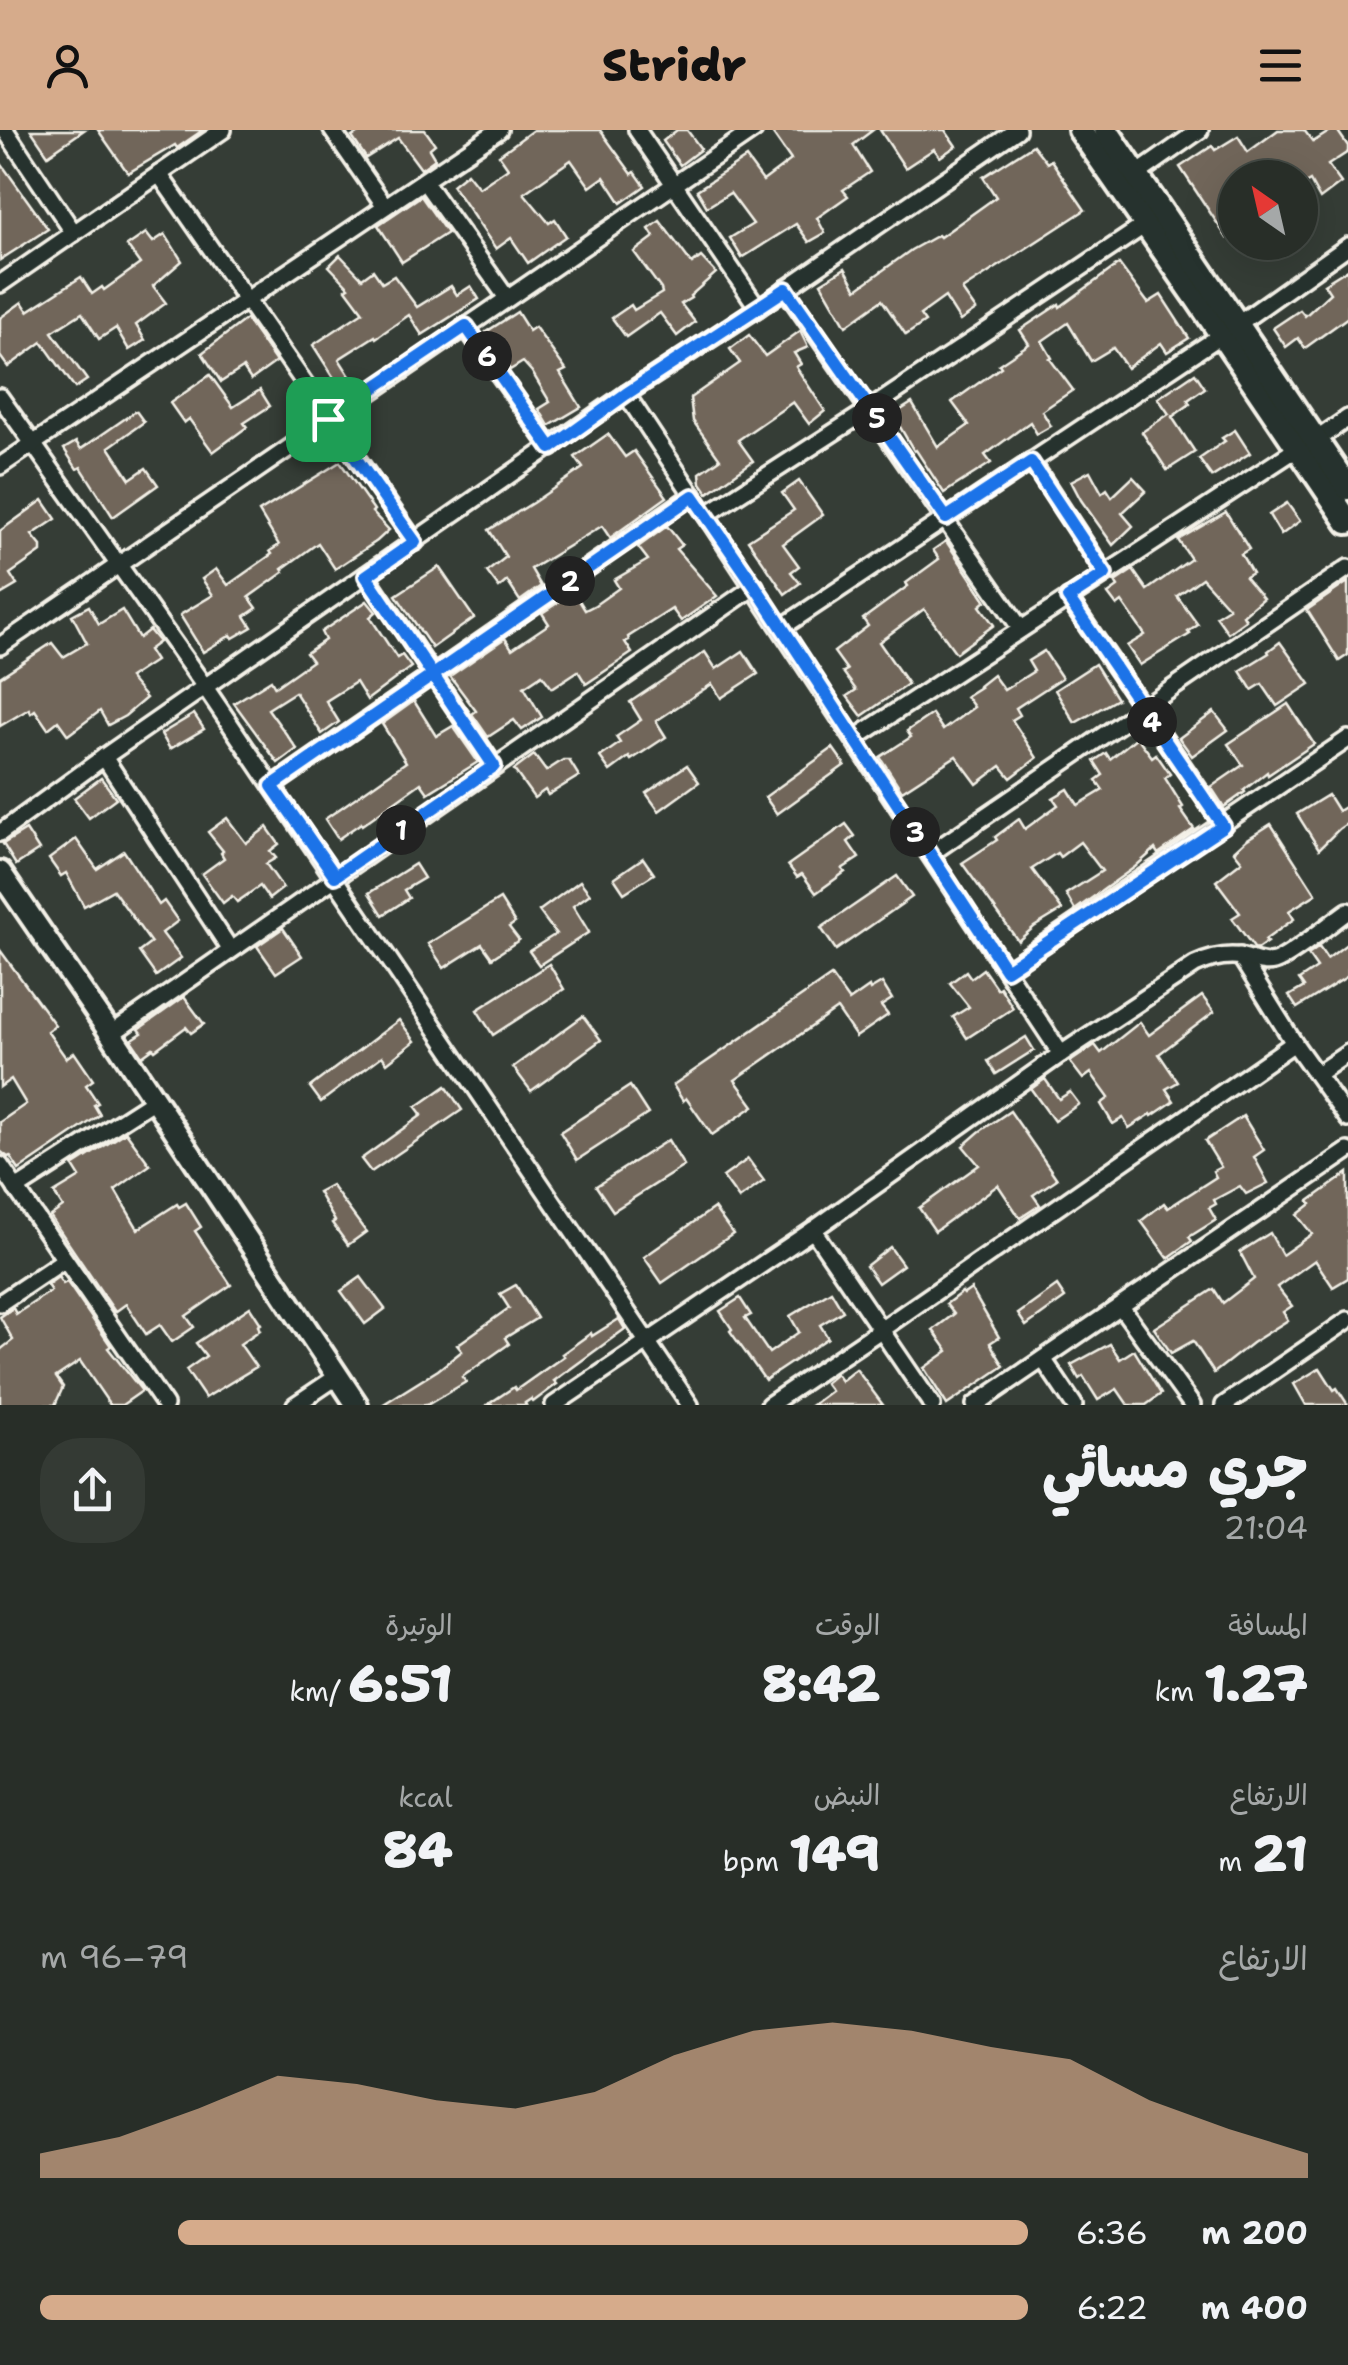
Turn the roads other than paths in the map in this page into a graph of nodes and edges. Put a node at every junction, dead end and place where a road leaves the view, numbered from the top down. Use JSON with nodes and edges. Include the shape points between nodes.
{"nodes":[{"id":1,"x":6,"y":130,"type":"edge"},
{"id":2,"x":223,"y":130,"type":"edge"},
{"id":3,"x":332,"y":130,"type":"edge"},
{"id":4,"x":498,"y":130,"type":"edge"},
{"id":5,"x":637,"y":130,"type":"edge"},
{"id":6,"x":754,"y":130,"type":"edge"},
{"id":7,"x":1018,"y":130,"type":"edge"},
{"id":8,"x":1080,"y":130,"type":"edge"},
{"id":9,"x":1106,"y":130,"type":"edge"},
{"id":10,"x":1200,"y":130,"type":"edge"},
{"id":11,"x":159,"y":174,"type":"junction"},
{"id":12,"x":1136,"y":175,"type":"junction"},
{"id":13,"x":424,"y":181,"type":"junction"},
{"id":14,"x":674,"y":184,"type":"junction"},
{"id":15,"x":385,"y":206,"type":"junction"},
{"id":16,"x":1146,"y":225,"type":"junction"},
{"id":17,"x":74,"y":233,"type":"junction"},
{"id":18,"x":1347,"y":249,"type":"edge"},
{"id":19,"x":0,"y":284,"type":"edge"},
{"id":20,"x":786,"y":289,"type":"junction"},
{"id":21,"x":506,"y":298,"type":"junction"},
{"id":22,"x":246,"y":300,"type":"junction"},
{"id":23,"x":758,"y":308,"type":"junction"},
{"id":24,"x":466,"y":326,"type":"junction"},
{"id":25,"x":1230,"y":330,"type":"junction"},
{"id":26,"x":626,"y":394,"type":"junction"},
{"id":27,"x":0,"y":397,"type":"edge"},
{"id":28,"x":870,"y":409,"type":"junction"},
{"id":29,"x":1348,"y":418,"type":"edge"},
{"id":30,"x":328,"y":419,"type":"junction"},
{"id":31,"x":32,"y":444,"type":"junction"},
{"id":32,"x":1307,"y":444,"type":"junction"},
{"id":33,"x":551,"y":448,"type":"junction"},
{"id":34,"x":1031,"y":462,"type":"junction"},
{"id":35,"x":0,"y":466,"type":"edge"},
{"id":36,"x":1348,"y":488,"type":"edge"},
{"id":37,"x":693,"y":496,"type":"junction"},
{"id":38,"x":706,"y":515,"type":"junction"},
{"id":39,"x":946,"y":518,"type":"junction"},
{"id":40,"x":1348,"y":522,"type":"edge"},
{"id":41,"x":415,"y":542,"type":"junction"},
{"id":42,"x":118,"y":565,"type":"junction"},
{"id":43,"x":1348,"y":568,"type":"edge"},
{"id":44,"x":1105,"y":574,"type":"junction"},
{"id":45,"x":366,"y":576,"type":"junction"},
{"id":46,"x":755,"y":586,"type":"junction"},
{"id":47,"x":1068,"y":598,"type":"junction"},
{"id":48,"x":781,"y":628,"type":"junction"},
{"id":49,"x":1022,"y":629,"type":"junction"},
{"id":50,"x":0,"y":646,"type":"edge"},
{"id":51,"x":433,"y":676,"type":"junction"},
{"id":52,"x":205,"y":687,"type":"junction"},
{"id":53,"x":1142,"y":708,"type":"junction"},
{"id":54,"x":854,"y":739,"type":"junction"},
{"id":55,"x":1348,"y":739,"type":"edge"},
{"id":56,"x":104,"y":757,"type":"junction"},
{"id":57,"x":494,"y":766,"type":"junction"},
{"id":58,"x":272,"y":786,"type":"junction"},
{"id":59,"x":1223,"y":826,"type":"junction"},
{"id":60,"x":0,"y":832,"type":"edge"},
{"id":61,"x":930,"y":854,"type":"junction"},
{"id":62,"x":0,"y":872,"type":"edge"},
{"id":63,"x":335,"y":876,"type":"junction"},
{"id":64,"x":1348,"y":912,"type":"edge"},
{"id":65,"x":230,"y":949,"type":"junction"},
{"id":66,"x":1240,"y":956,"type":"junction"},
{"id":67,"x":1006,"y":970,"type":"junction"},
{"id":68,"x":111,"y":1034,"type":"junction"},
{"id":69,"x":1294,"y":1043,"type":"junction"},
{"id":70,"x":1348,"y":1053,"type":"edge"},
{"id":71,"x":1061,"y":1054,"type":"junction"},
{"id":72,"x":1317,"y":1074,"type":"junction"},
{"id":73,"x":154,"y":1100,"type":"junction"},
{"id":74,"x":1348,"y":1119,"type":"edge"},
{"id":75,"x":1348,"y":1151,"type":"edge"},
{"id":76,"x":0,"y":1165,"type":"edge"},
{"id":77,"x":16,"y":1189,"type":"junction"},
{"id":78,"x":813,"y":1230,"type":"junction"},
{"id":79,"x":64,"y":1260,"type":"junction"},
{"id":80,"x":0,"y":1303,"type":"edge"},
{"id":81,"x":1121,"y":1307,"type":"junction"},
{"id":82,"x":1348,"y":1320,"type":"edge"},
{"id":83,"x":880,"y":1331,"type":"junction"},
{"id":84,"x":647,"y":1341,"type":"junction"},
{"id":85,"x":1043,"y":1359,"type":"junction"},
{"id":86,"x":338,"y":1376,"type":"junction"},
{"id":87,"x":164,"y":1405,"type":"edge"},
{"id":88,"x":295,"y":1405,"type":"edge"},
{"id":89,"x":357,"y":1405,"type":"edge"},
{"id":90,"x":554,"y":1405,"type":"edge"},
{"id":91,"x":690,"y":1405,"type":"edge"},
{"id":92,"x":769,"y":1405,"type":"edge"},
{"id":93,"x":932,"y":1405,"type":"edge"},
{"id":94,"x":975,"y":1405,"type":"edge"},
{"id":95,"x":1074,"y":1405,"type":"edge"},
{"id":96,"x":1192,"y":1405,"type":"edge"},
{"id":97,"x":1224,"y":1405,"type":"edge"}],
"edges":[{"from":1,"to":17,"type":"street"},
{"from":2,"to":11,"type":"street"},
{"from":3,"to":15,"type":"street"},
{"from":4,"to":13,"type":"street"},
{"from":5,"to":14,"type":"street"},
{"from":6,"to":14,"type":"street"},
{"from":7,"to":20,"type":"street"},
{"from":8,"to":16,"type":"main road"},
{"from":9,"to":12,"type":"main road"},
{"from":10,"to":12,"type":"street"},
{"from":11,"to":17,"type":"street"},
{"from":11,"to":22,"type":"street"},
{"from":12,"to":25,"type":"main road"},
{"from":13,"to":15,"type":"street"},
{"from":13,"to":21,"type":"street"},
{"from":14,"to":21,"type":"street"},
{"from":14,"to":23,"type":"street"},
{"from":15,"to":22,"type":"street"},
{"from":16,"to":25,"type":"main road"},
{"from":16,"to":28,"type":"street"},
{"from":17,"to":19,"type":"street"},
{"from":18,"to":25,"type":"street"},
{"from":20,"to":23,"type":"street"},
{"from":20,"to":28,"type":"street"},
{"from":21,"to":24,"type":"street"},
{"from":22,"to":30,"type":"street"},
{"from":22,"to":31,"type":"street"},
{"from":23,"to":26,"type":"street"},
{"from":24,"to":30,"type":"street"},
{"from":24,"to":33,"type":"street"},
{"from":25,"to":32,"type":"main road"},
{"from":25,"to":34,"type":"street"},
{"from":26,"to":33,"type":"street"},
{"from":26,"to":37,"type":"street"},
{"from":27,"to":31,"type":"street"},
{"from":28,"to":38,"type":"street"},
{"from":28,"to":39,"type":"street"},
{"from":29,"to":32,"type":"street"},
{"from":30,"to":41,"type":"street"},
{"from":30,"to":42,"type":"street"},
{"from":31,"to":35,"type":"street"},
{"from":31,"to":42,"type":"street"},
{"from":32,"to":36,"type":"main road"},
{"from":32,"to":40,"type":"main road"},
{"from":32,"to":44,"type":"street"},
{"from":33,"to":41,"type":"street"},
{"from":34,"to":39,"type":"street"},
{"from":34,"to":44,"type":"street"},
{"from":37,"to":38,"type":"street"},
{"from":37,"to":51,"type":"street"},
{"from":38,"to":46,"type":"street"},
{"from":39,"to":48,"type":"street"},
{"from":39,"to":49,"type":"street"},
{"from":41,"to":45,"type":"street"},
{"from":42,"to":50,"type":"street"},
{"from":42,"to":52,"type":"street"},
{"from":43,"to":53,"type":"street"},
{"from":44,"to":47,"type":"street"},
{"from":45,"to":51,"type":"street"},
{"from":45,"to":52,"type":"street"},
{"from":46,"to":48,"type":"street"},
{"from":46,"to":57,"type":"street"},
{"from":47,"to":49,"type":"street"},
{"from":47,"to":53,"type":"street"},
{"from":48,"to":54,"type":"street"},
{"from":49,"to":54,"type":"street"},
{"from":51,"to":57,"type":"street"},
{"from":51,"to":58,"type":"street"},
{"from":52,"to":56,"type":"street"},
{"from":52,"to":58,"type":"street"},
{"from":53,"to":59,"type":"street"},
{"from":53,"to":61,"type":"street"},
{"from":54,"to":61,"type":"street"},
{"from":55,"to":59,"type":"street"},
{"from":56,"to":60,"type":"street"},
{"from":56,"to":65,"type":"street"},
{"from":57,"to":63,"type":"street"},
{"from":58,"to":63,"type":"street"},
{"from":59,"to":67,"type":"street"},
{"from":61,"to":67,"type":"street"},
{"from":62,"to":68,"type":"street"},
{"from":63,"to":65,"type":"street"},
{"from":63,"to":84,"type":"street"},
{"from":64,"to":66,"type":"street","via":[[1275,962]]},
{"from":65,"to":68,"type":"street"},
{"from":66,"to":69,"type":"street"},
{"from":66,"to":71,"type":"street","via":[[1196,965]]},
{"from":67,"to":71,"type":"street"},
{"from":68,"to":73,"type":"street"},
{"from":69,"to":72,"type":"street"},
{"from":69,"to":83,"type":"street"},
{"from":70,"to":72,"type":"street"},
{"from":71,"to":78,"type":"street"},
{"from":72,"to":74,"type":"street"},
{"from":73,"to":77,"type":"street"},
{"from":73,"to":86,"type":"street"},
{"from":75,"to":81,"type":"street"},
{"from":76,"to":77,"type":"street"},
{"from":77,"to":79,"type":"street"},
{"from":78,"to":83,"type":"street"},
{"from":78,"to":84,"type":"street"},
{"from":79,"to":80,"type":"street"},
{"from":79,"to":87,"type":"street"},
{"from":81,"to":85,"type":"street"},
{"from":81,"to":96,"type":"street"},
{"from":82,"to":97,"type":"street"},
{"from":83,"to":92,"type":"street"},
{"from":83,"to":93,"type":"street"},
{"from":84,"to":90,"type":"street"},
{"from":84,"to":91,"type":"street"},
{"from":85,"to":94,"type":"street"},
{"from":85,"to":95,"type":"street"},
{"from":86,"to":88,"type":"street"},
{"from":86,"to":89,"type":"street"}]}
